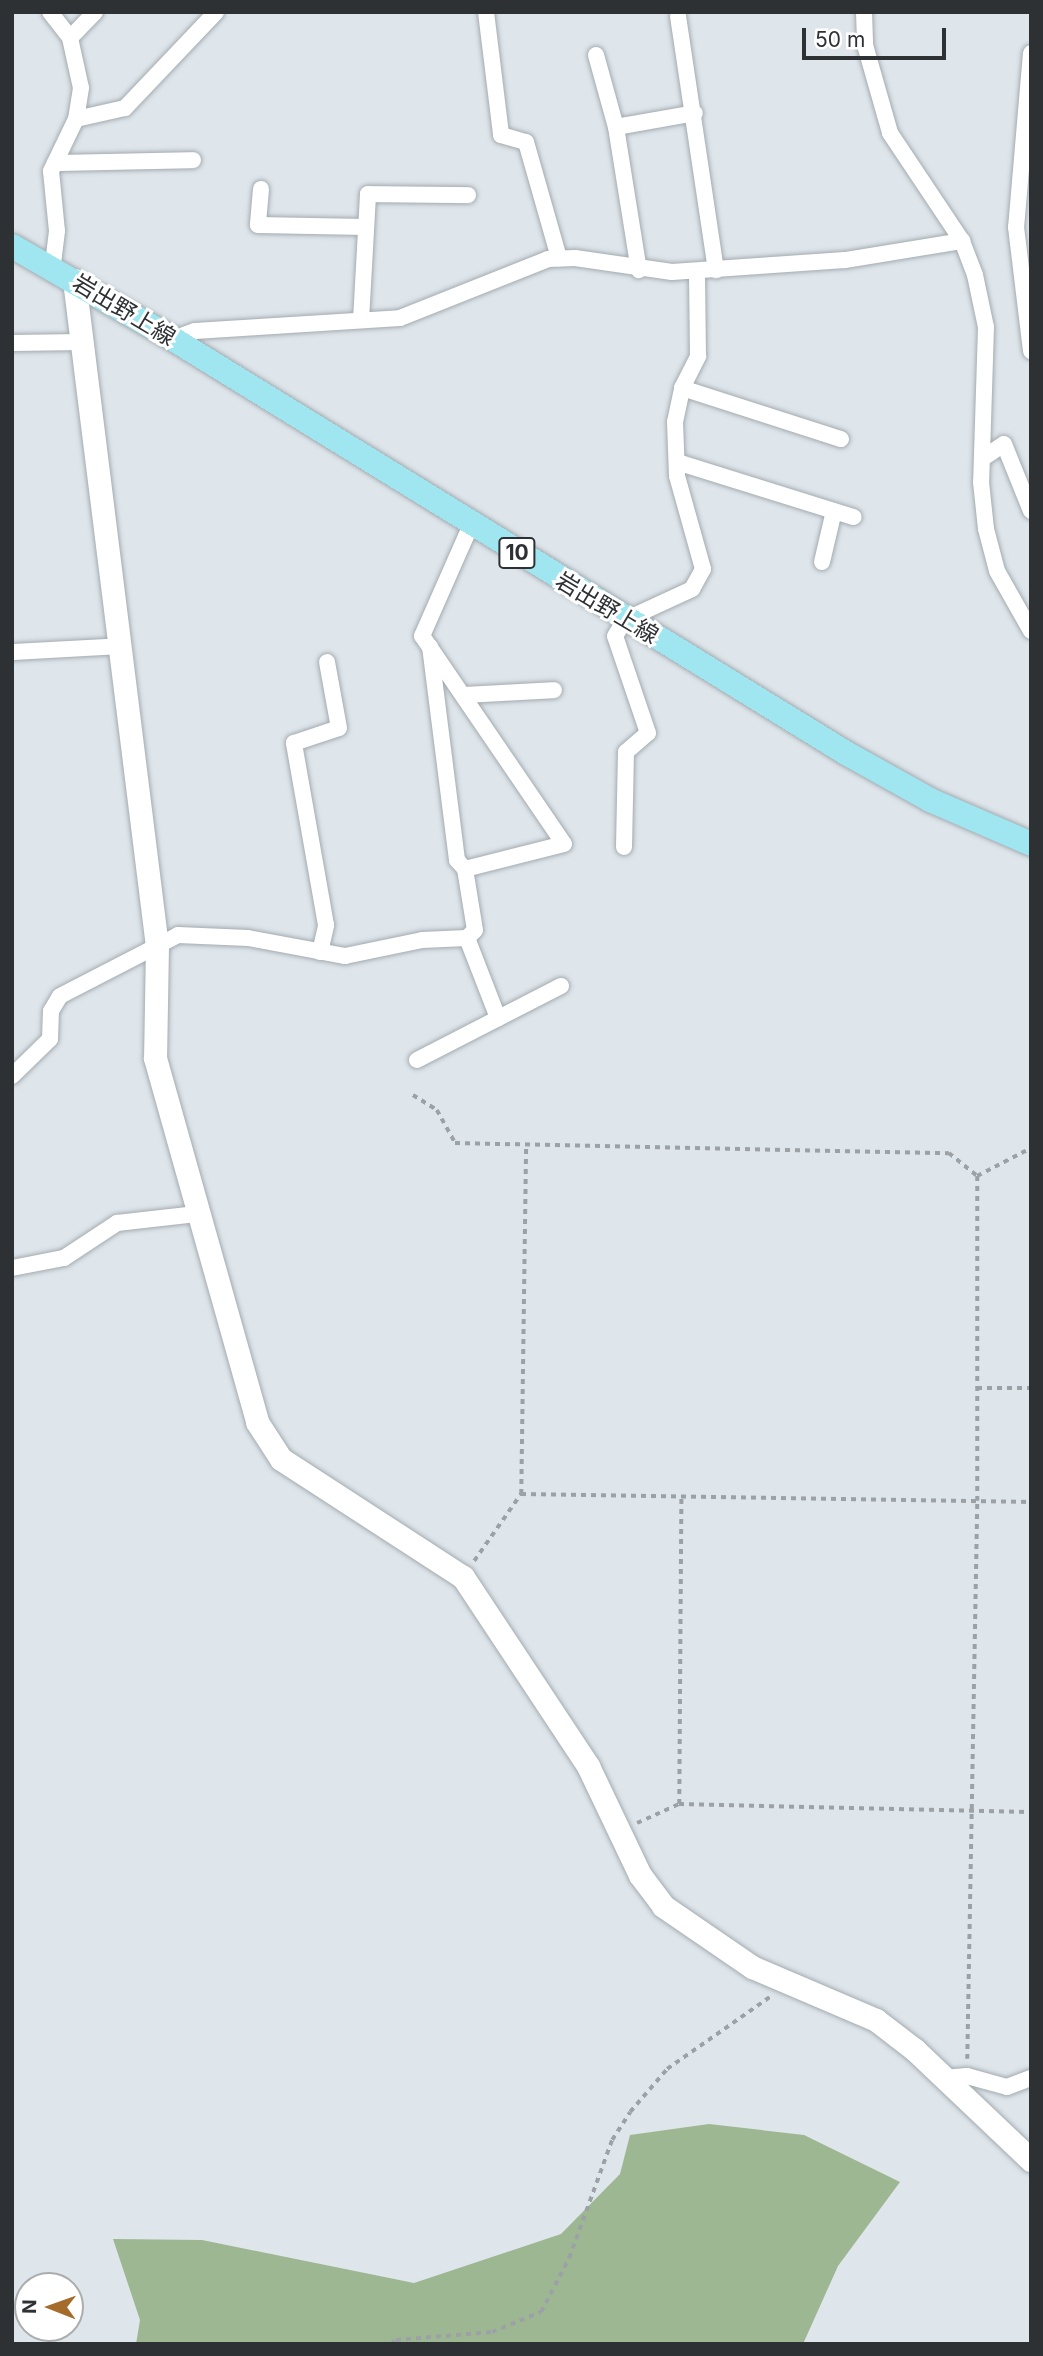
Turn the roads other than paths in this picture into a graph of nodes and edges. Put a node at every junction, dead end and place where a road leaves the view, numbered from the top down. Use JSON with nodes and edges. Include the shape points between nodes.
{"nodes":[{"id":1,"x":50,"y":12,"type":"edge"},
{"id":2,"x":95,"y":12,"type":"edge"},
{"id":3,"x":216,"y":12,"type":"edge"},
{"id":4,"x":486,"y":12,"type":"edge"},
{"id":5,"x":864,"y":12,"type":"edge"},
{"id":6,"x":678,"y":16,"type":"dead end"},
{"id":7,"x":70,"y":38,"type":"junction"},
{"id":8,"x":1031,"y":53,"type":"edge"},
{"id":9,"x":596,"y":55,"type":"dead end"},
{"id":10,"x":695,"y":113,"type":"junction"},
{"id":11,"x":76,"y":119,"type":"junction"},
{"id":12,"x":616,"y":127,"type":"junction"},
{"id":13,"x":192,"y":160,"type":"dead end"},
{"id":14,"x":55,"y":163,"type":"junction"},
{"id":15,"x":261,"y":189,"type":"dead end"},
{"id":16,"x":468,"y":194,"type":"dead end"},
{"id":17,"x":366,"y":227,"type":"junction"},
{"id":18,"x":962,"y":241,"type":"junction"},
{"id":19,"x":12,"y":246,"type":"edge"},
{"id":20,"x":559,"y":258,"type":"junction"},
{"id":21,"x":639,"y":270,"type":"junction"},
{"id":22,"x":716,"y":270,"type":"junction"},
{"id":23,"x":697,"y":271,"type":"junction"},
{"id":24,"x":63,"y":274,"type":"junction"},
{"id":25,"x":361,"y":320,"type":"junction"},
{"id":26,"x":173,"y":339,"type":"junction"},
{"id":27,"x":82,"y":342,"type":"junction"},
{"id":28,"x":12,"y":343,"type":"edge"},
{"id":29,"x":1031,"y":351,"type":"edge"},
{"id":30,"x":682,"y":388,"type":"junction"},
{"id":31,"x":841,"y":439,"type":"dead end"},
{"id":32,"x":982,"y":458,"type":"junction"},
{"id":33,"x":677,"y":462,"type":"junction"},
{"id":34,"x":834,"y":511,"type":"junction"},
{"id":35,"x":1031,"y":511,"type":"edge"},
{"id":36,"x":854,"y":517,"type":"dead end"},
{"id":37,"x":471,"y":525,"type":"junction"},
{"id":38,"x":822,"y":562,"type":"dead end"},
{"id":39,"x":625,"y":620,"type":"junction"},
{"id":40,"x":1031,"y":631,"type":"edge"},
{"id":41,"x":121,"y":646,"type":"junction"},
{"id":42,"x":430,"y":647,"type":"junction"},
{"id":43,"x":12,"y":652,"type":"edge"},
{"id":44,"x":327,"y":662,"type":"dead end"},
{"id":45,"x":554,"y":690,"type":"dead end"},
{"id":46,"x":463,"y":695,"type":"junction"},
{"id":47,"x":1031,"y":844,"type":"edge"},
{"id":48,"x":624,"y":847,"type":"dead end"},
{"id":49,"x":465,"y":869,"type":"junction"},
{"id":50,"x":467,"y":938,"type":"junction"},
{"id":51,"x":157,"y":946,"type":"junction"},
{"id":52,"x":320,"y":952,"type":"junction"},
{"id":53,"x":561,"y":986,"type":"dead end"},
{"id":54,"x":498,"y":1018,"type":"junction"},
{"id":55,"x":417,"y":1060,"type":"dead end"},
{"id":56,"x":12,"y":1076,"type":"edge"},
{"id":57,"x":196,"y":1214,"type":"junction"},
{"id":58,"x":12,"y":1268,"type":"edge"},
{"id":59,"x":956,"y":2077,"type":"junction"},
{"id":60,"x":1031,"y":2078,"type":"edge"},
{"id":61,"x":1031,"y":2160,"type":"edge"}],
"edges":[{"from":1,"to":7,"type":"street"},
{"from":2,"to":7,"type":"street"},
{"from":3,"to":11,"type":"street","via":[[125,108]]},
{"from":4,"to":20,"type":"street","via":[[501,135],[526,142]]},
{"from":5,"to":18,"type":"street","via":[[864,45],[890,133]]},
{"from":6,"to":10,"type":"street"},
{"from":7,"to":11,"type":"street","via":[[81,88]]},
{"from":8,"to":29,"type":"street","via":[[1016,227]]},
{"from":9,"to":12,"type":"street"},
{"from":10,"to":12,"type":"street"},
{"from":10,"to":22,"type":"street"},
{"from":11,"to":14,"type":"street"},
{"from":12,"to":21,"type":"street"},
{"from":13,"to":14,"type":"street"},
{"from":14,"to":24,"type":"street"},
{"from":15,"to":17,"type":"street","via":[[258,225]]},
{"from":16,"to":17,"type":"street","via":[[368,194]]},
{"from":17,"to":25,"type":"street"},
{"from":18,"to":22,"type":"street","via":[[845,260]]},
{"from":18,"to":32,"type":"street","via":[[986,327]]},
{"from":19,"to":24,"type":"main road","name":"岩出野上線","number":"10"},
{"from":20,"to":21,"type":"street"},
{"from":20,"to":25,"type":"street","via":[[400,318]]},
{"from":21,"to":23,"type":"street"},
{"from":22,"to":23,"type":"street"},
{"from":23,"to":30,"type":"street","via":[[698,356]]},
{"from":24,"to":26,"type":"main road","name":"岩出野上線","number":"10"},
{"from":24,"to":27,"type":"street"},
{"from":25,"to":26,"type":"street","via":[[195,331]]},
{"from":26,"to":37,"type":"main road","name":"岩出野上線","number":"10"},
{"from":27,"to":28,"type":"street"},
{"from":27,"to":41,"type":"street"},
{"from":30,"to":31,"type":"street"},
{"from":30,"to":33,"type":"street","via":[[675,422]]},
{"from":32,"to":35,"type":"street","via":[[1004,444]]},
{"from":32,"to":40,"type":"street","via":[[986,529],[998,571]]},
{"from":33,"to":34,"type":"street"},
{"from":33,"to":39,"type":"street","via":[[703,569],[692,589]]},
{"from":34,"to":36,"type":"street"},
{"from":34,"to":38,"type":"street"},
{"from":37,"to":39,"type":"main road","name":"岩出野上線","number":"10"},
{"from":37,"to":42,"type":"street","via":[[422,636]]},
{"from":39,"to":47,"type":"main road","name":"岩出野上線","number":"10","via":[[930,800]]},
{"from":39,"to":48,"type":"street","via":[[615,635],[648,733],[626,752]]},
{"from":41,"to":43,"type":"street"},
{"from":41,"to":51,"type":"street"},
{"from":42,"to":46,"type":"street"},
{"from":42,"to":49,"type":"street","via":[[457,860]]},
{"from":44,"to":52,"type":"street","via":[[340,728],[294,743],[326,925]]},
{"from":45,"to":46,"type":"street"},
{"from":46,"to":49,"type":"street","via":[[564,844]]},
{"from":49,"to":50,"type":"street","via":[[475,930]]},
{"from":50,"to":52,"type":"street","via":[[422,940],[345,956]]},
{"from":50,"to":54,"type":"street"},
{"from":51,"to":52,"type":"street","via":[[178,935],[192,935],[259,940]]},
{"from":51,"to":56,"type":"street","via":[[60,996],[51,1010],[50,1039]]},
{"from":51,"to":57,"type":"street","via":[[155,1059]]},
{"from":53,"to":54,"type":"street"},
{"from":54,"to":55,"type":"street"},
{"from":57,"to":58,"type":"street","via":[[117,1223],[64,1258]]},
{"from":57,"to":59,"type":"street","via":[[257,1422],[269,1446],[281,1459],[463,1577],[588,1766],[640,1875],[663,1906],[752,1967],[876,2020]]},
{"from":59,"to":60,"type":"street","via":[[1007,2087]]},
{"from":59,"to":61,"type":"street"}]}
